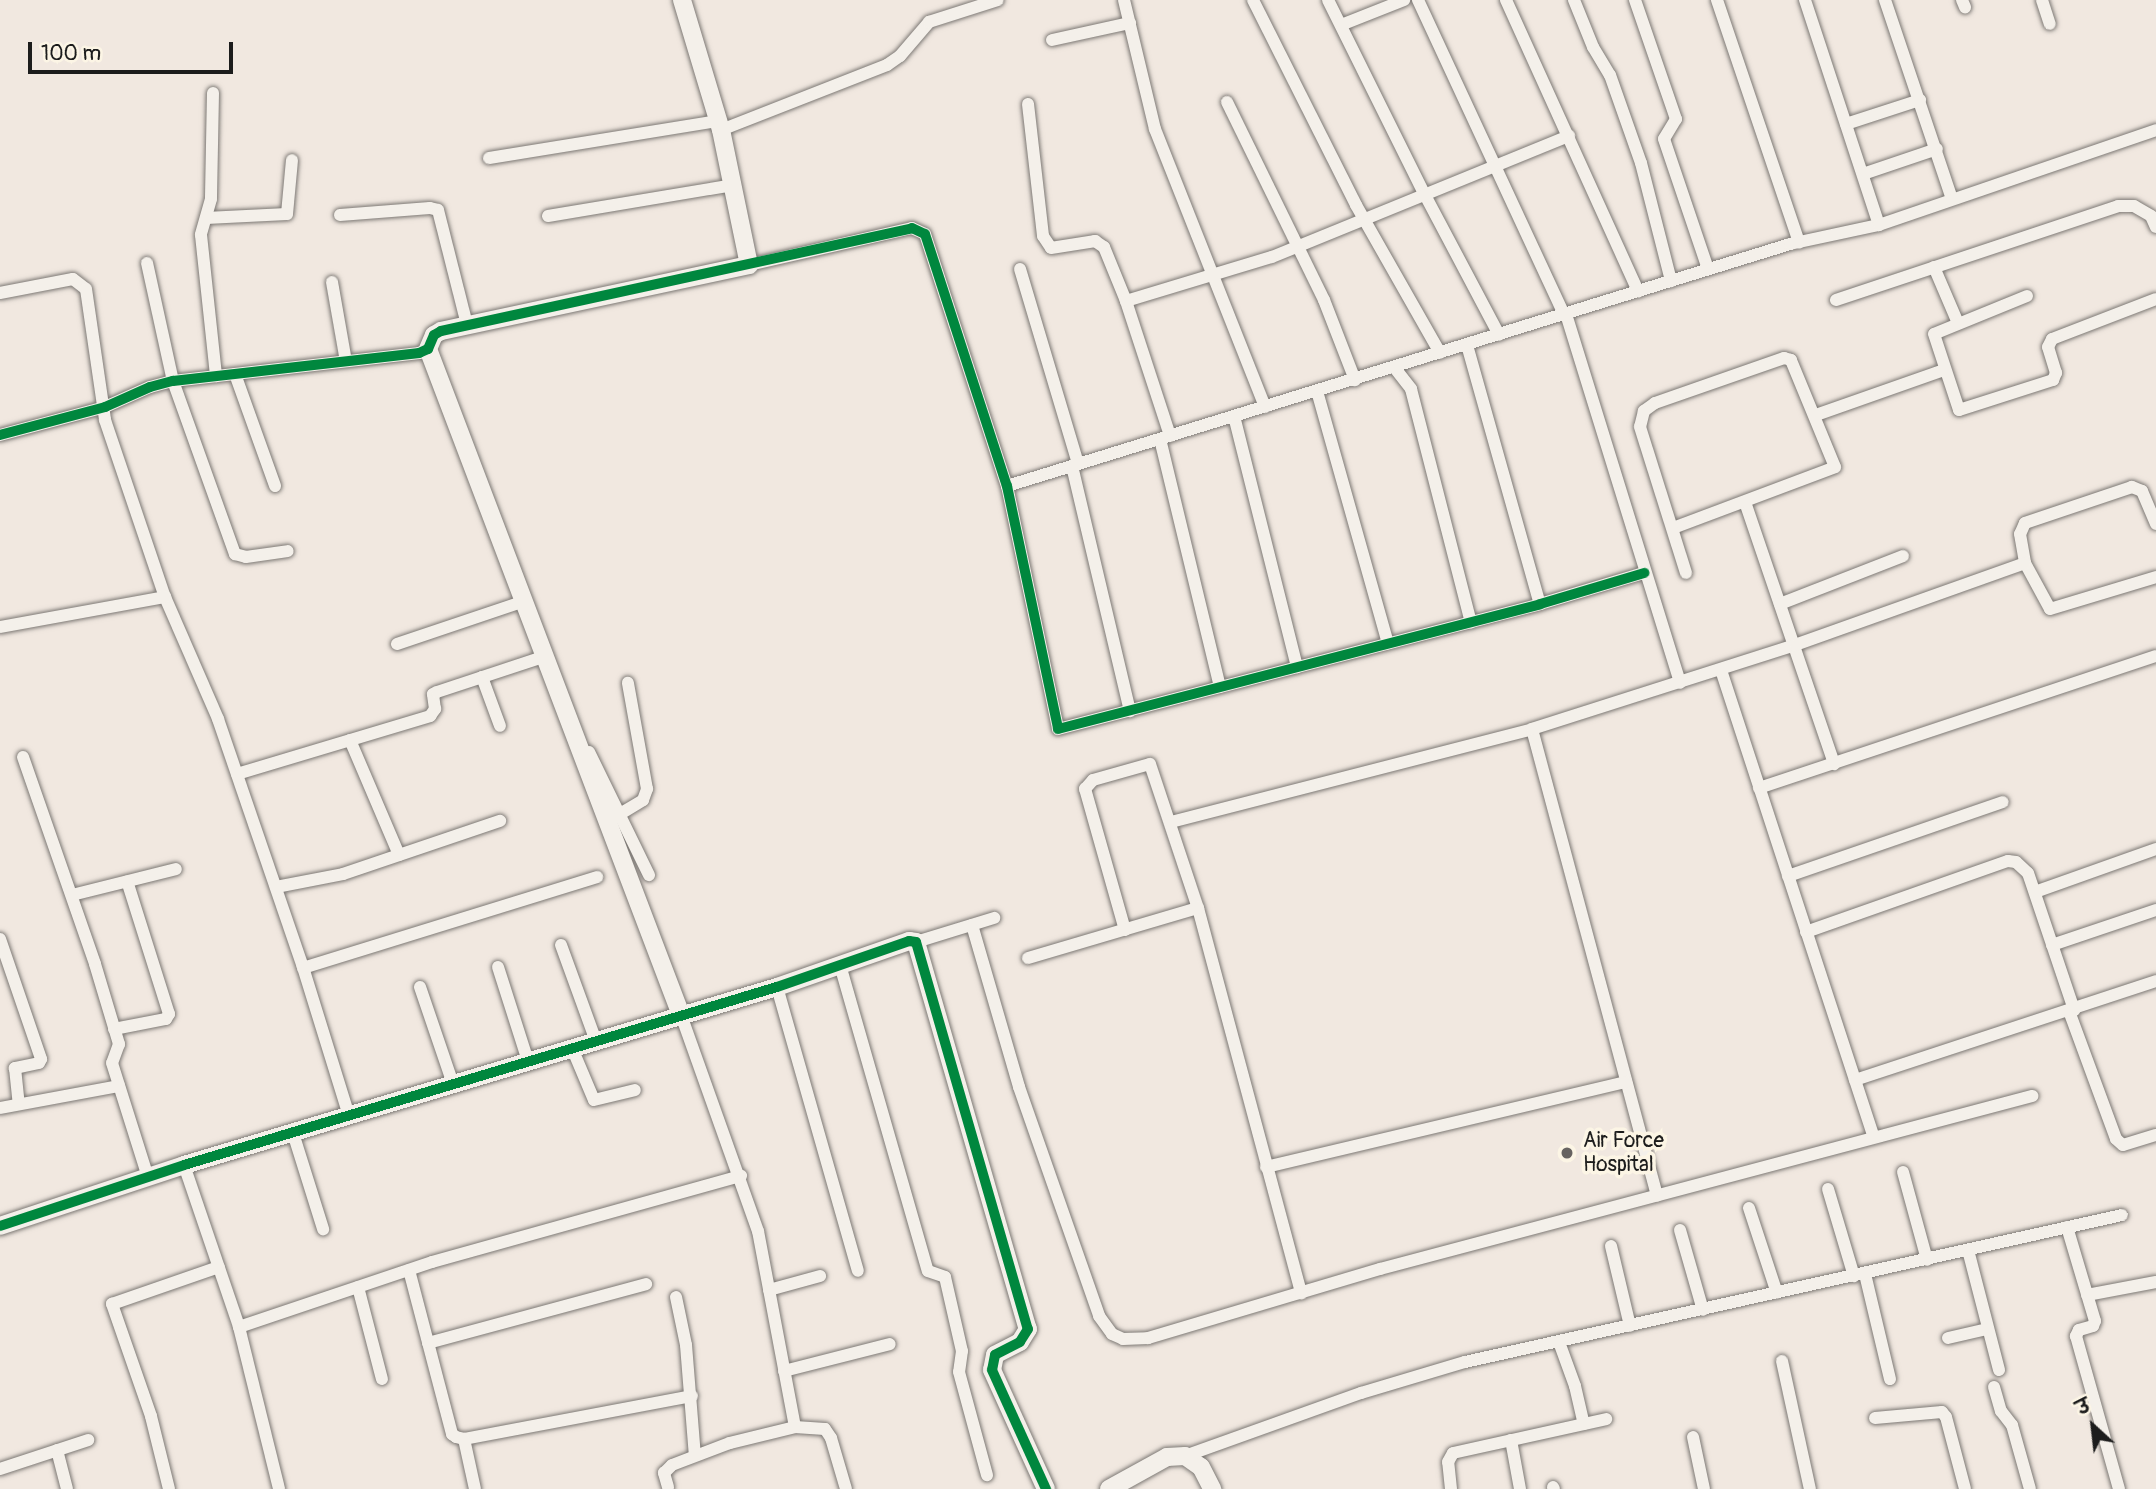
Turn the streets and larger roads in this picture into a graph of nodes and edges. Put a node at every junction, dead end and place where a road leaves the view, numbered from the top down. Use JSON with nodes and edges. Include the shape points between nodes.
{"nodes":[{"id":1,"x":998,"y":0,"type":"edge"},
{"id":2,"x":1124,"y":0,"type":"edge"},
{"id":3,"x":1253,"y":0,"type":"edge"},
{"id":4,"x":1328,"y":0,"type":"edge"},
{"id":5,"x":1404,"y":0,"type":"edge"},
{"id":6,"x":1418,"y":0,"type":"edge"},
{"id":7,"x":1506,"y":0,"type":"edge"},
{"id":8,"x":1574,"y":0,"type":"edge"},
{"id":9,"x":1635,"y":0,"type":"edge"},
{"id":10,"x":1717,"y":0,"type":"edge"},
{"id":11,"x":1805,"y":0,"type":"edge"},
{"id":12,"x":1885,"y":0,"type":"edge"},
{"id":13,"x":2042,"y":0,"type":"edge"},
{"id":14,"x":683,"y":8,"type":"edge"},
{"id":15,"x":1130,"y":23,"type":"junction"},
{"id":16,"x":2050,"y":24,"type":"dead end"},
{"id":17,"x":1341,"y":25,"type":"junction"},
{"id":18,"x":1052,"y":40,"type":"dead end"},
{"id":19,"x":213,"y":93,"type":"dead end"},
{"id":20,"x":1920,"y":100,"type":"junction"},
{"id":21,"x":1227,"y":102,"type":"dead end"},
{"id":22,"x":1028,"y":104,"type":"dead end"},
{"id":23,"x":1846,"y":124,"type":"junction"},
{"id":24,"x":719,"y":126,"type":"junction"},
{"id":25,"x":2156,"y":130,"type":"edge"},
{"id":26,"x":1569,"y":136,"type":"junction"},
{"id":27,"x":1937,"y":149,"type":"junction"},
{"id":28,"x":489,"y":158,"type":"dead end"},
{"id":29,"x":292,"y":160,"type":"dead end"},
{"id":30,"x":1495,"y":165,"type":"junction"},
{"id":31,"x":1863,"y":174,"type":"junction"},
{"id":32,"x":734,"y":186,"type":"junction"},
{"id":33,"x":1425,"y":195,"type":"junction"},
{"id":34,"x":1952,"y":199,"type":"junction"},
{"id":35,"x":340,"y":215,"type":"dead end"},
{"id":36,"x":548,"y":216,"type":"dead end"},
{"id":37,"x":205,"y":218,"type":"junction"},
{"id":38,"x":1365,"y":221,"type":"junction"},
{"id":39,"x":1879,"y":225,"type":"junction"},
{"id":40,"x":2156,"y":227,"type":"edge"},
{"id":41,"x":1799,"y":242,"type":"junction"},
{"id":42,"x":1297,"y":247,"type":"junction"},
{"id":43,"x":147,"y":263,"type":"dead end"},
{"id":44,"x":749,"y":265,"type":"junction"},
{"id":45,"x":1934,"y":267,"type":"junction"},
{"id":46,"x":1020,"y":269,"type":"dead end"},
{"id":47,"x":1708,"y":270,"type":"junction"},
{"id":48,"x":1212,"y":274,"type":"junction"},
{"id":49,"x":1671,"y":281,"type":"junction"},
{"id":50,"x":332,"y":282,"type":"dead end"},
{"id":51,"x":1638,"y":291,"type":"junction"},
{"id":52,"x":0,"y":293,"type":"edge"},
{"id":53,"x":2027,"y":296,"type":"dead end"},
{"id":54,"x":2156,"y":299,"type":"edge"},
{"id":55,"x":1836,"y":300,"type":"dead end"},
{"id":56,"x":1126,"y":302,"type":"junction"},
{"id":57,"x":1565,"y":314,"type":"junction"},
{"id":58,"x":1958,"y":323,"type":"junction"},
{"id":59,"x":467,"y":326,"type":"junction"},
{"id":60,"x":1499,"y":335,"type":"junction"},
{"id":61,"x":1467,"y":345,"type":"junction"},
{"id":62,"x":428,"y":349,"type":"junction"},
{"id":63,"x":1440,"y":353,"type":"junction"},
{"id":64,"x":346,"y":361,"type":"junction"},
{"id":65,"x":1394,"y":367,"type":"junction"},
{"id":66,"x":1944,"y":370,"type":"junction"},
{"id":67,"x":235,"y":374,"type":"junction"},
{"id":68,"x":216,"y":376,"type":"junction"},
{"id":69,"x":1355,"y":380,"type":"junction"},
{"id":70,"x":173,"y":381,"type":"junction"},
{"id":71,"x":1317,"y":391,"type":"junction"},
{"id":72,"x":105,"y":407,"type":"junction"},
{"id":73,"x":1265,"y":407,"type":"junction"},
{"id":74,"x":1816,"y":415,"type":"junction"},
{"id":75,"x":1234,"y":416,"type":"junction"},
{"id":76,"x":0,"y":435,"type":"edge"},
{"id":77,"x":1165,"y":438,"type":"junction"},
{"id":78,"x":1075,"y":465,"type":"junction"},
{"id":79,"x":275,"y":486,"type":"dead end"},
{"id":80,"x":1007,"y":486,"type":"junction"},
{"id":81,"x":1745,"y":502,"type":"junction"},
{"id":82,"x":2156,"y":521,"type":"edge"},
{"id":83,"x":1672,"y":528,"type":"junction"},
{"id":84,"x":288,"y":551,"type":"dead end"},
{"id":85,"x":1903,"y":556,"type":"dead end"},
{"id":86,"x":2025,"y":563,"type":"junction"},
{"id":87,"x":1644,"y":573,"type":"junction"},
{"id":88,"x":1686,"y":573,"type":"dead end"},
{"id":89,"x":2156,"y":576,"type":"edge"},
{"id":90,"x":165,"y":597,"type":"junction"},
{"id":91,"x":522,"y":602,"type":"junction"},
{"id":92,"x":1540,"y":604,"type":"junction"},
{"id":93,"x":1780,"y":604,"type":"junction"},
{"id":94,"x":1471,"y":622,"type":"junction"},
{"id":95,"x":0,"y":627,"type":"edge"},
{"id":96,"x":1388,"y":643,"type":"junction"},
{"id":97,"x":397,"y":644,"type":"dead end"},
{"id":98,"x":1795,"y":645,"type":"junction"},
{"id":99,"x":2156,"y":656,"type":"edge"},
{"id":100,"x":543,"y":657,"type":"junction"},
{"id":101,"x":1297,"y":667,"type":"junction"},
{"id":102,"x":1721,"y":670,"type":"junction"},
{"id":103,"x":482,"y":677,"type":"junction"},
{"id":104,"x":628,"y":682,"type":"dead end"},
{"id":105,"x":1680,"y":683,"type":"junction"},
{"id":106,"x":1220,"y":687,"type":"junction"},
{"id":107,"x":1130,"y":710,"type":"junction"},
{"id":108,"x":500,"y":726,"type":"dead end"},
{"id":109,"x":1532,"y":729,"type":"junction"},
{"id":110,"x":581,"y":736,"type":"dead end"},
{"id":111,"x":350,"y":740,"type":"junction"},
{"id":112,"x":23,"y":757,"type":"dead end"},
{"id":113,"x":1834,"y":764,"type":"junction"},
{"id":114,"x":237,"y":774,"type":"junction"},
{"id":115,"x":1759,"y":788,"type":"junction"},
{"id":116,"x":2003,"y":803,"type":"dead end"},
{"id":117,"x":620,"y":814,"type":"junction"},
{"id":118,"x":500,"y":821,"type":"dead end"},
{"id":119,"x":1171,"y":822,"type":"junction"},
{"id":120,"x":2156,"y":849,"type":"edge"},
{"id":121,"x":398,"y":855,"type":"junction"},
{"id":122,"x":176,"y":869,"type":"dead end"},
{"id":123,"x":649,"y":874,"type":"dead end"},
{"id":124,"x":1788,"y":876,"type":"junction"},
{"id":125,"x":597,"y":877,"type":"dead end"},
{"id":126,"x":127,"y":881,"type":"junction"},
{"id":127,"x":276,"y":887,"type":"junction"},
{"id":128,"x":2035,"y":892,"type":"junction"},
{"id":129,"x":72,"y":895,"type":"junction"},
{"id":130,"x":1198,"y":908,"type":"junction"},
{"id":131,"x":2156,"y":910,"type":"edge"},
{"id":132,"x":994,"y":918,"type":"dead end"},
{"id":133,"x":972,"y":925,"type":"junction"},
{"id":134,"x":1125,"y":930,"type":"junction"},
{"id":135,"x":1806,"y":932,"type":"junction"},
{"id":136,"x":0,"y":939,"type":"edge"},
{"id":137,"x":916,"y":942,"type":"junction"},
{"id":138,"x":561,"y":944,"type":"dead end"},
{"id":139,"x":2052,"y":945,"type":"junction"},
{"id":140,"x":1028,"y":958,"type":"dead end"},
{"id":141,"x":841,"y":965,"type":"junction"},
{"id":142,"x":498,"y":967,"type":"dead end"},
{"id":143,"x":303,"y":968,"type":"junction"},
{"id":144,"x":2156,"y":981,"type":"edge"},
{"id":145,"x":777,"y":986,"type":"junction"},
{"id":146,"x":419,"y":987,"type":"dead end"},
{"id":147,"x":2071,"y":1011,"type":"junction"},
{"id":148,"x":681,"y":1015,"type":"junction"},
{"id":149,"x":114,"y":1029,"type":"junction"},
{"id":150,"x":596,"y":1041,"type":"junction"},
{"id":151,"x":572,"y":1048,"type":"junction"},
{"id":152,"x":528,"y":1061,"type":"junction"},
{"id":153,"x":1855,"y":1080,"type":"junction"},
{"id":154,"x":1626,"y":1082,"type":"junction"},
{"id":155,"x":453,"y":1084,"type":"junction"},
{"id":156,"x":119,"y":1086,"type":"junction"},
{"id":157,"x":635,"y":1090,"type":"dead end"},
{"id":158,"x":2032,"y":1096,"type":"dead end"},
{"id":159,"x":19,"y":1104,"type":"junction"},
{"id":160,"x":0,"y":1108,"type":"edge"},
{"id":161,"x":349,"y":1116,"type":"junction"},
{"id":162,"x":293,"y":1133,"type":"junction"},
{"id":163,"x":2156,"y":1135,"type":"edge"},
{"id":164,"x":1874,"y":1137,"type":"junction"},
{"id":165,"x":184,"y":1166,"type":"junction"},
{"id":166,"x":1266,"y":1167,"type":"junction"},
{"id":167,"x":1903,"y":1172,"type":"dead end"},
{"id":168,"x":741,"y":1176,"type":"junction"},
{"id":169,"x":148,"y":1177,"type":"junction"},
{"id":170,"x":1828,"y":1189,"type":"dead end"},
{"id":171,"x":1657,"y":1196,"type":"junction"},
{"id":172,"x":1749,"y":1208,"type":"dead end"},
{"id":173,"x":2122,"y":1215,"type":"dead end"},
{"id":174,"x":0,"y":1226,"type":"edge"},
{"id":175,"x":2067,"y":1227,"type":"junction"},
{"id":176,"x":323,"y":1229,"type":"dead end"},
{"id":177,"x":1680,"y":1230,"type":"dead end"},
{"id":178,"x":1611,"y":1246,"type":"dead end"},
{"id":179,"x":1968,"y":1250,"type":"junction"},
{"id":180,"x":1927,"y":1259,"type":"junction"},
{"id":181,"x":219,"y":1267,"type":"junction"},
{"id":182,"x":409,"y":1270,"type":"junction"},
{"id":183,"x":858,"y":1270,"type":"dead end"},
{"id":184,"x":1859,"y":1275,"type":"junction"},
{"id":185,"x":820,"y":1276,"type":"dead end"},
{"id":186,"x":2156,"y":1282,"type":"edge"},
{"id":187,"x":646,"y":1284,"type":"dead end"},
{"id":188,"x":358,"y":1287,"type":"junction"},
{"id":189,"x":769,"y":1290,"type":"junction"},
{"id":190,"x":1301,"y":1293,"type":"junction"},
{"id":191,"x":1777,"y":1293,"type":"junction"},
{"id":192,"x":2087,"y":1295,"type":"junction"},
{"id":193,"x":676,"y":1297,"type":"dead end"},
{"id":194,"x":1703,"y":1310,"type":"junction"},
{"id":195,"x":1630,"y":1326,"type":"junction"},
{"id":196,"x":239,"y":1327,"type":"junction"},
{"id":197,"x":1986,"y":1329,"type":"junction"},
{"id":198,"x":1948,"y":1338,"type":"dead end"},
{"id":199,"x":1559,"y":1342,"type":"junction"},
{"id":200,"x":428,"y":1343,"type":"junction"},
{"id":201,"x":890,"y":1344,"type":"dead end"},
{"id":202,"x":1782,"y":1361,"type":"dead end"},
{"id":203,"x":1999,"y":1370,"type":"dead end"},
{"id":204,"x":784,"y":1371,"type":"junction"},
{"id":205,"x":382,"y":1379,"type":"dead end"},
{"id":206,"x":1890,"y":1380,"type":"dead end"},
{"id":207,"x":1994,"y":1387,"type":"dead end"},
{"id":208,"x":692,"y":1396,"type":"junction"},
{"id":209,"x":1875,"y":1418,"type":"dead end"},
{"id":210,"x":1606,"y":1419,"type":"dead end"},
{"id":211,"x":1584,"y":1424,"type":"junction"},
{"id":212,"x":794,"y":1427,"type":"junction"},
{"id":213,"x":1693,"y":1437,"type":"dead end"},
{"id":214,"x":464,"y":1439,"type":"junction"},
{"id":215,"x":88,"y":1440,"type":"dead end"},
{"id":216,"x":1511,"y":1440,"type":"junction"},
{"id":217,"x":57,"y":1450,"type":"junction"},
{"id":218,"x":695,"y":1455,"type":"junction"},
{"id":219,"x":1185,"y":1456,"type":"junction"},
{"id":220,"x":0,"y":1469,"type":"edge"},
{"id":221,"x":987,"y":1475,"type":"dead end"},
{"id":222,"x":668,"y":1487,"type":"dead end"},
{"id":223,"x":66,"y":1489,"type":"edge"},
{"id":224,"x":169,"y":1489,"type":"edge"},
{"id":225,"x":279,"y":1489,"type":"edge"},
{"id":226,"x":475,"y":1489,"type":"edge"},
{"id":227,"x":846,"y":1489,"type":"edge"},
{"id":228,"x":1046,"y":1489,"type":"edge"},
{"id":229,"x":1109,"y":1489,"type":"edge"},
{"id":230,"x":1212,"y":1489,"type":"edge"},
{"id":231,"x":1451,"y":1489,"type":"edge"},
{"id":232,"x":1520,"y":1489,"type":"edge"},
{"id":233,"x":1704,"y":1489,"type":"edge"},
{"id":234,"x":1810,"y":1489,"type":"edge"},
{"id":235,"x":1965,"y":1489,"type":"edge"},
{"id":236,"x":2030,"y":1489,"type":"edge"},
{"id":237,"x":2119,"y":1489,"type":"edge"}],
"edges":[{"from":1,"to":24,"type":"street","via":[[929,22],[887,65]]},
{"from":2,"to":15,"type":"street"},
{"from":3,"to":38,"type":"street"},
{"from":4,"to":17,"type":"street"},
{"from":5,"to":17,"type":"street"},
{"from":6,"to":30,"type":"street"},
{"from":7,"to":26,"type":"street"},
{"from":8,"to":49,"type":"street","via":[[1610,75],[1642,163]]},
{"from":9,"to":47,"type":"street","via":[[1676,119],[1664,139]]},
{"from":10,"to":41,"type":"street"},
{"from":11,"to":23,"type":"street"},
{"from":12,"to":20,"type":"street"},
{"from":13,"to":16,"type":"street"},
{"from":14,"to":24,"type":"street"},
{"from":15,"to":18,"type":"street"},
{"from":15,"to":48,"type":"street","via":[[1155,130]]},
{"from":17,"to":33,"type":"street"},
{"from":19,"to":37,"type":"street","via":[[211,199]]},
{"from":20,"to":23,"type":"street"},
{"from":20,"to":27,"type":"street"},
{"from":21,"to":42,"type":"street"},
{"from":22,"to":56,"type":"street","via":[[1046,242],[1051,248],[1100,243]]},
{"from":23,"to":31,"type":"street"},
{"from":24,"to":28,"type":"street"},
{"from":24,"to":32,"type":"street"},
{"from":25,"to":34,"type":"street"},
{"from":26,"to":30,"type":"street"},
{"from":26,"to":51,"type":"street"},
{"from":27,"to":31,"type":"street"},
{"from":27,"to":34,"type":"street"},
{"from":29,"to":37,"type":"street","via":[[286,214]]},
{"from":30,"to":33,"type":"street"},
{"from":30,"to":57,"type":"street"},
{"from":31,"to":39,"type":"street"},
{"from":32,"to":36,"type":"street"},
{"from":32,"to":44,"type":"street"},
{"from":33,"to":38,"type":"street"},
{"from":33,"to":60,"type":"street"},
{"from":34,"to":39,"type":"street"},
{"from":35,"to":59,"type":"street","via":[[438,210]]},
{"from":37,"to":68,"type":"street","via":[[201,235]]},
{"from":38,"to":42,"type":"street"},
{"from":38,"to":63,"type":"street"},
{"from":39,"to":41,"type":"street"},
{"from":40,"to":45,"type":"street","via":[[2151,216],[2134,206],[2118,206]]},
{"from":41,"to":47,"type":"street"},
{"from":42,"to":48,"type":"street"},
{"from":42,"to":69,"type":"street","via":[[1324,300]]},
{"from":43,"to":70,"type":"street"},
{"from":44,"to":59,"type":"street"},
{"from":44,"to":80,"type":"street","via":[[920,229]]},
{"from":45,"to":55,"type":"street"},
{"from":45,"to":58,"type":"street"},
{"from":46,"to":78,"type":"street"},
{"from":47,"to":49,"type":"street"},
{"from":48,"to":56,"type":"street"},
{"from":48,"to":73,"type":"street"},
{"from":49,"to":51,"type":"street"},
{"from":50,"to":64,"type":"street"},
{"from":51,"to":57,"type":"street"},
{"from":52,"to":72,"type":"street","via":[[67,279],[80,282],[86,289]]},
{"from":53,"to":58,"type":"street"},
{"from":54,"to":66,"type":"street","via":[[2052,339],[2048,347],[2056,376],[2040,384],[1959,410]]},
{"from":56,"to":77,"type":"street"},
{"from":57,"to":60,"type":"street"},
{"from":57,"to":87,"type":"street"},
{"from":58,"to":66,"type":"street","via":[[1934,334]]},
{"from":59,"to":62,"type":"street","via":[[441,331]]},
{"from":60,"to":61,"type":"street"},
{"from":61,"to":63,"type":"street"},
{"from":61,"to":92,"type":"street"},
{"from":62,"to":64,"type":"street"},
{"from":62,"to":91,"type":"street"},
{"from":63,"to":65,"type":"street"},
{"from":64,"to":67,"type":"street"},
{"from":65,"to":69,"type":"street"},
{"from":65,"to":94,"type":"street","via":[[1411,389]]},
{"from":66,"to":74,"type":"street"},
{"from":67,"to":68,"type":"street"},
{"from":67,"to":79,"type":"street"},
{"from":68,"to":70,"type":"street"},
{"from":69,"to":71,"type":"street"},
{"from":70,"to":72,"type":"street"},
{"from":70,"to":84,"type":"street","via":[[235,554],[246,557]]},
{"from":71,"to":73,"type":"street"},
{"from":71,"to":96,"type":"street"},
{"from":72,"to":76,"type":"street"},
{"from":72,"to":90,"type":"street","via":[[105,420]]},
{"from":73,"to":75,"type":"street"},
{"from":74,"to":81,"type":"street","via":[[1835,467]]},
{"from":74,"to":83,"type":"street","via":[[1788,358],[1648,406],[1640,427]]},
{"from":75,"to":77,"type":"street"},
{"from":75,"to":101,"type":"street"},
{"from":77,"to":78,"type":"street"},
{"from":77,"to":106,"type":"street"},
{"from":78,"to":80,"type":"street"},
{"from":78,"to":107,"type":"street"},
{"from":80,"to":107,"type":"street","via":[[1058,729]]},
{"from":81,"to":83,"type":"street"},
{"from":81,"to":93,"type":"street"},
{"from":82,"to":86,"type":"street","via":[[2142,491],[2132,486],[2025,523],[2020,534]]},
{"from":83,"to":88,"type":"street"},
{"from":85,"to":93,"type":"street"},
{"from":86,"to":89,"type":"street","via":[[2050,609]]},
{"from":86,"to":98,"type":"street"},
{"from":87,"to":92,"type":"street"},
{"from":87,"to":105,"type":"street"},
{"from":90,"to":95,"type":"street"},
{"from":90,"to":114,"type":"street"},
{"from":91,"to":97,"type":"street"},
{"from":91,"to":100,"type":"street"},
{"from":92,"to":94,"type":"street"},
{"from":93,"to":98,"type":"street"},
{"from":94,"to":96,"type":"street"},
{"from":96,"to":101,"type":"street"},
{"from":98,"to":102,"type":"street"},
{"from":98,"to":113,"type":"street"},
{"from":99,"to":113,"type":"street"},
{"from":100,"to":103,"type":"street"},
{"from":100,"to":148,"type":"street"},
{"from":101,"to":106,"type":"street"},
{"from":102,"to":105,"type":"street"},
{"from":102,"to":115,"type":"street"},
{"from":103,"to":108,"type":"street"},
{"from":103,"to":111,"type":"street","via":[[433,694],[435,709],[430,716]]},
{"from":104,"to":117,"type":"street","via":[[648,789],[643,800]]},
{"from":105,"to":109,"type":"street"},
{"from":106,"to":107,"type":"street"},
{"from":109,"to":119,"type":"street"},
{"from":109,"to":154,"type":"street"},
{"from":110,"to":117,"type":"street"},
{"from":111,"to":114,"type":"street"},
{"from":111,"to":121,"type":"street"},
{"from":112,"to":129,"type":"street"},
{"from":113,"to":115,"type":"street"},
{"from":114,"to":127,"type":"street"},
{"from":115,"to":124,"type":"street"},
{"from":116,"to":124,"type":"street"},
{"from":117,"to":123,"type":"street"},
{"from":118,"to":121,"type":"street"},
{"from":119,"to":130,"type":"street"},
{"from":119,"to":134,"type":"street","via":[[1150,764],[1087,783]]},
{"from":120,"to":128,"type":"street"},
{"from":121,"to":127,"type":"street","via":[[343,874]]},
{"from":122,"to":126,"type":"street"},
{"from":124,"to":135,"type":"street"},
{"from":125,"to":143,"type":"street"},
{"from":126,"to":129,"type":"street"},
{"from":126,"to":149,"type":"street","via":[[169,1014],[166,1019]]},
{"from":127,"to":143,"type":"street"},
{"from":128,"to":135,"type":"street","via":[[2022,865],[2008,861]]},
{"from":128,"to":139,"type":"street"},
{"from":129,"to":149,"type":"street"},
{"from":130,"to":134,"type":"street"},
{"from":130,"to":166,"type":"street"},
{"from":131,"to":139,"type":"street"},
{"from":132,"to":133,"type":"street"},
{"from":133,"to":137,"type":"street"},
{"from":133,"to":190,"type":"street","via":[[1019,1087],[1105,1326],[1134,1341]]},
{"from":134,"to":140,"type":"street"},
{"from":135,"to":153,"type":"street"},
{"from":136,"to":159,"type":"street","via":[[41,1059],[15,1068]]},
{"from":137,"to":141,"type":"street"},
{"from":137,"to":228,"type":"street","via":[[1028,1329],[1020,1342],[995,1355],[992,1370]]},
{"from":138,"to":150,"type":"street"},
{"from":139,"to":147,"type":"street"},
{"from":141,"to":145,"type":"street"},
{"from":141,"to":221,"type":"street","via":[[928,1270],[945,1277],[962,1351],[959,1372]]},
{"from":142,"to":152,"type":"street"},
{"from":143,"to":161,"type":"street"},
{"from":144,"to":147,"type":"street"},
{"from":145,"to":148,"type":"street"},
{"from":145,"to":183,"type":"street"},
{"from":146,"to":155,"type":"street"},
{"from":147,"to":153,"type":"street"},
{"from":147,"to":163,"type":"street","via":[[2116,1139],[2128,1145]]},
{"from":148,"to":150,"type":"street"},
{"from":148,"to":168,"type":"street"},
{"from":149,"to":156,"type":"street","via":[[119,1044],[112,1063]]},
{"from":150,"to":151,"type":"street"},
{"from":151,"to":152,"type":"street"},
{"from":151,"to":157,"type":"street","via":[[594,1100]]},
{"from":152,"to":155,"type":"street"},
{"from":153,"to":164,"type":"street"},
{"from":154,"to":166,"type":"street"},
{"from":154,"to":171,"type":"street"},
{"from":155,"to":161,"type":"street"},
{"from":156,"to":159,"type":"street"},
{"from":156,"to":169,"type":"street"},
{"from":158,"to":164,"type":"street"},
{"from":159,"to":160,"type":"street"},
{"from":161,"to":162,"type":"street"},
{"from":162,"to":165,"type":"street"},
{"from":162,"to":176,"type":"street"},
{"from":164,"to":171,"type":"street"},
{"from":165,"to":169,"type":"street"},
{"from":165,"to":181,"type":"street"},
{"from":166,"to":190,"type":"street"},
{"from":167,"to":180,"type":"street"},
{"from":168,"to":182,"type":"street"},
{"from":168,"to":189,"type":"street"},
{"from":169,"to":174,"type":"street"},
{"from":170,"to":184,"type":"street"},
{"from":171,"to":190,"type":"street"},
{"from":172,"to":191,"type":"street"},
{"from":173,"to":175,"type":"street"},
{"from":175,"to":179,"type":"street"},
{"from":175,"to":192,"type":"street"},
{"from":177,"to":194,"type":"street"},
{"from":178,"to":195,"type":"street"},
{"from":179,"to":180,"type":"street"},
{"from":179,"to":197,"type":"street"},
{"from":180,"to":184,"type":"street"},
{"from":181,"to":196,"type":"street"},
{"from":181,"to":224,"type":"street","via":[[112,1304],[151,1416]]},
{"from":182,"to":188,"type":"street"},
{"from":182,"to":200,"type":"street"},
{"from":184,"to":191,"type":"street"},
{"from":184,"to":206,"type":"street"},
{"from":185,"to":189,"type":"street"},
{"from":186,"to":192,"type":"street"},
{"from":187,"to":200,"type":"street"},
{"from":188,"to":196,"type":"street"},
{"from":188,"to":205,"type":"street"},
{"from":189,"to":204,"type":"street"},
{"from":191,"to":194,"type":"street"},
{"from":192,"to":237,"type":"street","via":[[2095,1324],[2076,1336]]},
{"from":193,"to":208,"type":"street"},
{"from":194,"to":195,"type":"street"},
{"from":195,"to":199,"type":"street"},
{"from":196,"to":225,"type":"street"},
{"from":197,"to":198,"type":"street"},
{"from":197,"to":203,"type":"street"},
{"from":199,"to":211,"type":"street"},
{"from":199,"to":219,"type":"street","via":[[1465,1362],[1361,1393]]},
{"from":200,"to":214,"type":"street","via":[[452,1434]]},
{"from":201,"to":204,"type":"street"},
{"from":202,"to":234,"type":"street"},
{"from":204,"to":212,"type":"street"},
{"from":207,"to":236,"type":"street","via":[[2002,1413],[2012,1425]]},
{"from":208,"to":214,"type":"street"},
{"from":208,"to":218,"type":"street"},
{"from":209,"to":235,"type":"street","via":[[1942,1412]]},
{"from":210,"to":211,"type":"street"},
{"from":211,"to":216,"type":"street"},
{"from":212,"to":218,"type":"street"},
{"from":212,"to":227,"type":"street","via":[[825,1429]]},
{"from":213,"to":233,"type":"street"},
{"from":214,"to":226,"type":"street"},
{"from":215,"to":217,"type":"street"},
{"from":216,"to":231,"type":"street","via":[[1449,1455]]},
{"from":216,"to":232,"type":"street"},
{"from":217,"to":220,"type":"street"},
{"from":217,"to":223,"type":"street"},
{"from":218,"to":222,"type":"street","via":[[666,1469]]},
{"from":219,"to":229,"type":"street","via":[[1167,1457]]},
{"from":219,"to":230,"type":"street","via":[[1201,1467]]}]}
